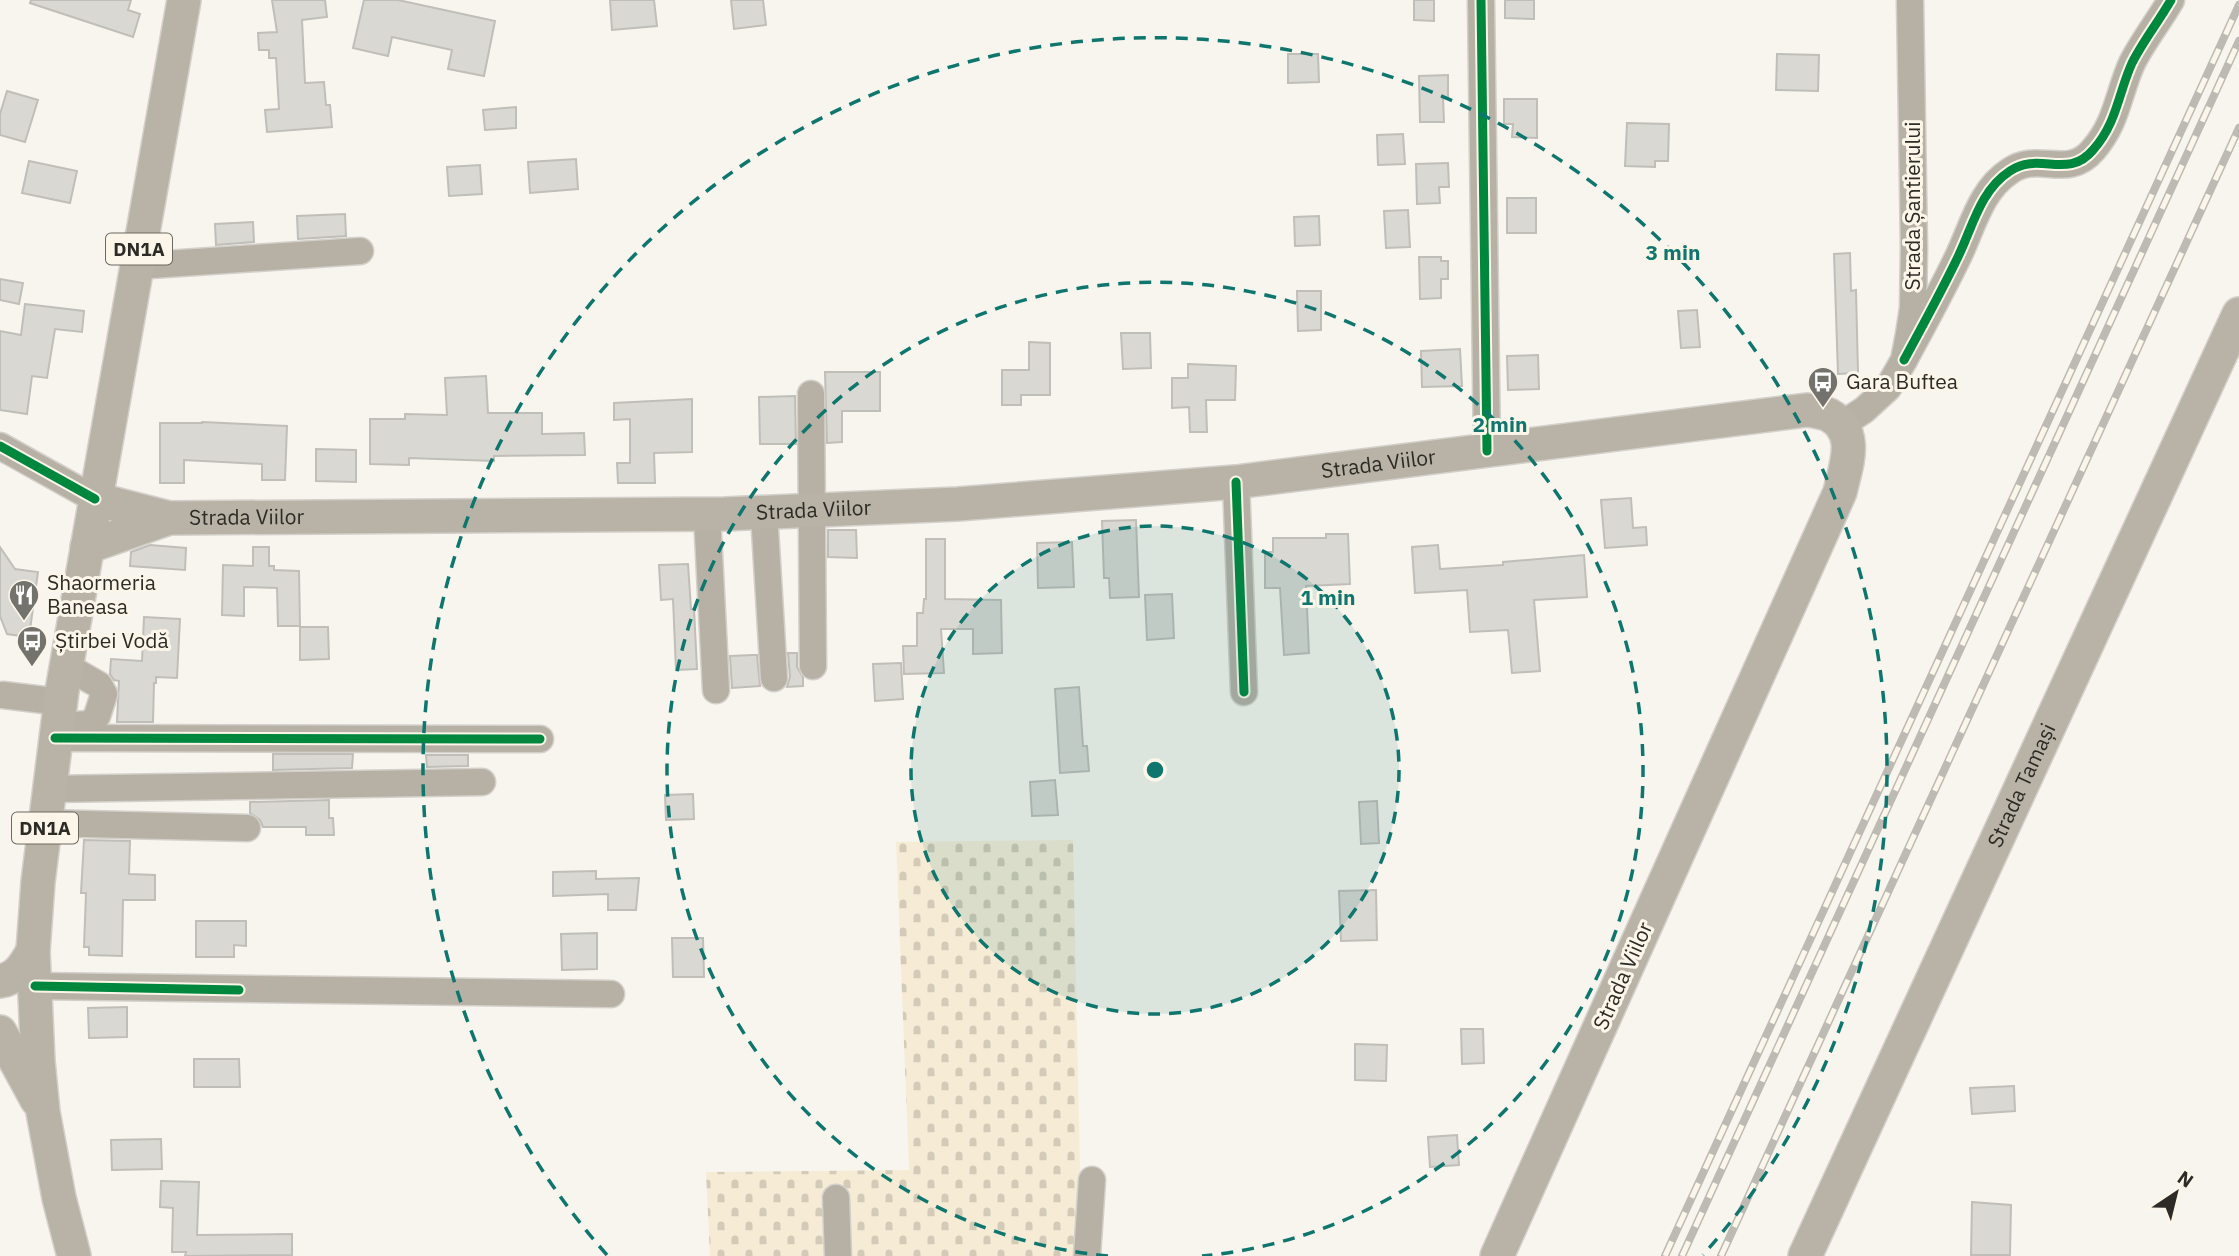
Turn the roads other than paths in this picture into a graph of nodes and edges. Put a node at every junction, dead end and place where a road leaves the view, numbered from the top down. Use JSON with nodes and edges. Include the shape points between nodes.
{"nodes":[{"id":1,"x":184,"y":0,"type":"edge"},
{"id":2,"x":1481,"y":0,"type":"edge"},
{"id":3,"x":1910,"y":0,"type":"edge"},
{"id":4,"x":2171,"y":0,"type":"edge"},
{"id":5,"x":360,"y":251,"type":"dead end"},
{"id":6,"x":136,"y":266,"type":"junction"},
{"id":7,"x":2239,"y":314,"type":"edge"},
{"id":8,"x":1904,"y":360,"type":"junction"},
{"id":9,"x":811,"y":394,"type":"dead end"},
{"id":10,"x":1841,"y":425,"type":"junction"},
{"id":11,"x":0,"y":446,"type":"edge"},
{"id":12,"x":1487,"y":451,"type":"junction"},
{"id":13,"x":1236,"y":482,"type":"junction"},
{"id":14,"x":95,"y":499,"type":"junction"},
{"id":15,"x":811,"y":511,"type":"junction"},
{"id":16,"x":764,"y":513,"type":"junction"},
{"id":17,"x":707,"y":514,"type":"junction"},
{"id":18,"x":169,"y":518,"type":"junction"},
{"id":19,"x":87,"y":547,"type":"junction"},
{"id":20,"x":813,"y":666,"type":"dead end"},
{"id":21,"x":775,"y":678,"type":"dead end"},
{"id":22,"x":716,"y":690,"type":"dead end"},
{"id":23,"x":1244,"y":692,"type":"dead end"},
{"id":24,"x":3,"y":695,"type":"dead end"},
{"id":25,"x":58,"y":722,"type":"junction"},
{"id":26,"x":540,"y":739,"type":"dead end"},
{"id":27,"x":482,"y":782,"type":"dead end"},
{"id":28,"x":49,"y":789,"type":"junction"},
{"id":29,"x":45,"y":823,"type":"junction"},
{"id":30,"x":247,"y":828,"type":"dead end"},
{"id":31,"x":33,"y":951,"type":"junction"},
{"id":32,"x":0,"y":981,"type":"edge"},
{"id":33,"x":35,"y":986,"type":"junction"},
{"id":34,"x":611,"y":994,"type":"dead end"},
{"id":35,"x":1,"y":1035,"type":"edge"},
{"id":36,"x":43,"y":1112,"type":"junction"},
{"id":37,"x":1092,"y":1180,"type":"dead end"},
{"id":38,"x":836,"y":1198,"type":"dead end"},
{"id":39,"x":74,"y":1256,"type":"edge"},
{"id":40,"x":838,"y":1256,"type":"edge"},
{"id":41,"x":1087,"y":1256,"type":"edge"},
{"id":42,"x":1497,"y":1256,"type":"edge"},
{"id":43,"x":1805,"y":1256,"type":"edge"}],
"edges":[{"from":1,"to":6,"type":"main road","number":"DN1A"},
{"from":2,"to":12,"type":"street"},
{"from":3,"to":8,"type":"street","name":"Strada Șantierului","via":[[1913,308]]},
{"from":4,"to":8,"type":"street","via":[[2138,51],[2116,115],[2093,151],[2075,164],[2031,162],[2017,166],[1997,182],[1978,208]]},
{"from":5,"to":6,"type":"street"},
{"from":6,"to":14,"type":"main road","number":"DN1A"},
{"from":7,"to":43,"type":"main road","name":"Strada Tamași"},
{"from":8,"to":10,"type":"street","name":"Strada Șantierului","via":[[1888,388]]},
{"from":9,"to":15,"type":"street"},
{"from":10,"to":12,"type":"main road","name":"Strada Viilor","via":[[1828,415],[1807,410]]},
{"from":10,"to":42,"type":"main road","name":"Strada Viilor","via":[[1849,438],[1849,454],[1840,492]]},
{"from":11,"to":14,"type":"street","name":"Strada Viilor"},
{"from":12,"to":13,"type":"main road","name":"Strada Viilor"},
{"from":13,"to":15,"type":"main road","name":"Strada Viilor"},
{"from":13,"to":23,"type":"street"},
{"from":14,"to":18,"type":"main road","name":"Strada Viilor"},
{"from":14,"to":19,"type":"main road","number":"DN1A"},
{"from":15,"to":16,"type":"main road","name":"Strada Viilor"},
{"from":15,"to":20,"type":"street"},
{"from":16,"to":17,"type":"main road","name":"Strada Viilor"},
{"from":16,"to":21,"type":"street"},
{"from":17,"to":18,"type":"main road","name":"Strada Viilor"},
{"from":17,"to":22,"type":"street"},
{"from":18,"to":19,"type":"main road","name":"Strada Viilor"},
{"from":19,"to":25,"type":"main road","number":"DN1A"},
{"from":24,"to":25,"type":"street"},
{"from":25,"to":26,"type":"street"},
{"from":25,"to":28,"type":"main road","number":"DN1A"},
{"from":27,"to":28,"type":"street"},
{"from":28,"to":29,"type":"main road","number":"DN1A"},
{"from":29,"to":30,"type":"street"},
{"from":29,"to":31,"type":"main road","number":"DN1A"},
{"from":31,"to":32,"type":"main road","via":[[17,974]]},
{"from":31,"to":33,"type":"main road","number":"DN1A"},
{"from":33,"to":34,"type":"street"},
{"from":33,"to":36,"type":"main road","number":"DN1A"},
{"from":35,"to":36,"type":"main road"},
{"from":36,"to":39,"type":"main road","number":"DN1A"},
{"from":37,"to":41,"type":"street"},
{"from":38,"to":40,"type":"street"}]}
